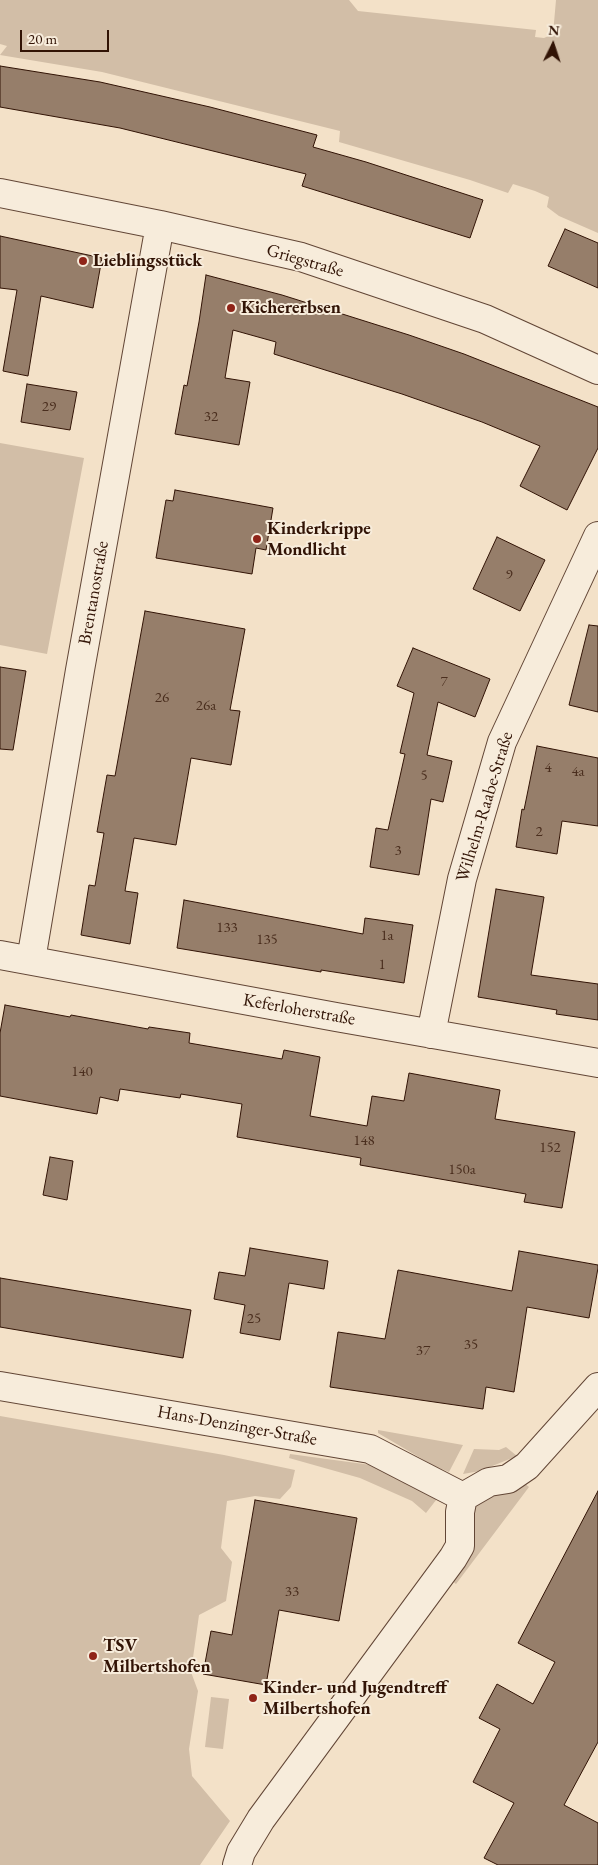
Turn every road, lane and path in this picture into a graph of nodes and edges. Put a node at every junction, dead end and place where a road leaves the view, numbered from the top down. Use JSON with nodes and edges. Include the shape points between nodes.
{"nodes":[{"id":1,"x":0,"y":193,"type":"edge"},
{"id":2,"x":160,"y":226,"type":"junction"},
{"id":3,"x":598,"y":370,"type":"edge"},
{"id":4,"x":598,"y":536,"type":"edge"},
{"id":5,"x":0,"y":955,"type":"edge"},
{"id":6,"x":31,"y":960,"type":"junction"},
{"id":7,"x":431,"y":1034,"type":"junction"},
{"id":8,"x":598,"y":1064,"type":"edge"},
{"id":9,"x":0,"y":1386,"type":"edge"},
{"id":10,"x":598,"y":1387,"type":"edge"},
{"id":11,"x":463,"y":1496,"type":"junction"},
{"id":12,"x":237,"y":1865,"type":"edge"}],
"edges":[{"from":1,"to":2,"type":"street","name":"Griegstraße"},
{"from":2,"to":3,"type":"street","name":"Griegstraße","via":[[301,257],[485,318]]},
{"from":2,"to":6,"type":"street","name":"Brentanostraße"},
{"from":4,"to":7,"type":"street","name":"Wilhelm-Raabe-Straße","via":[[502,742],[462,879]]},
{"from":5,"to":6,"type":"street","name":"Keferloherstraße"},
{"from":6,"to":7,"type":"street","name":"Keferloherstraße"},
{"from":7,"to":8,"type":"street","name":"Keferloherstraße"},
{"from":9,"to":11,"type":"street","name":"Hans-Denzinger-Straße","via":[[370,1449]]},
{"from":10,"to":11,"type":"street","via":[[527,1466],[508,1478],[489,1482]]},
{"from":11,"to":12,"type":"street","via":[[457,1552],[261,1819],[240,1852]]}]}
